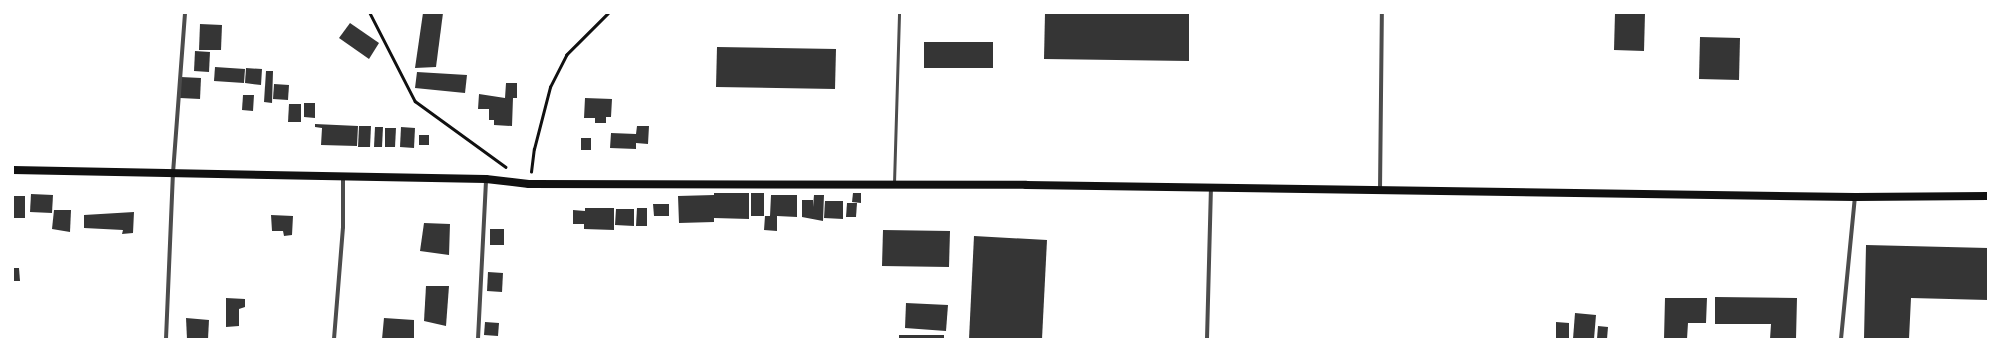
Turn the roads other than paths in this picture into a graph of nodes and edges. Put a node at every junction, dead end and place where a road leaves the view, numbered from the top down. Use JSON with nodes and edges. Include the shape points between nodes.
{"nodes":[{"id":1,"x":185,"y":13,"type":"edge"},
{"id":2,"x":899,"y":13,"type":"edge"},
{"id":3,"x":1382,"y":13,"type":"edge"},
{"id":4,"x":13,"y":170,"type":"edge"},
{"id":5,"x":173,"y":173,"type":"junction"},
{"id":6,"x":343,"y":176,"type":"junction"},
{"id":7,"x":486,"y":180,"type":"junction"},
{"id":8,"x":894,"y":185,"type":"junction"},
{"id":9,"x":1211,"y":189,"type":"junction"},
{"id":10,"x":1380,"y":192,"type":"junction"},
{"id":11,"x":1988,"y":196,"type":"edge"},
{"id":12,"x":1855,"y":197,"type":"junction"},
{"id":13,"x":166,"y":339,"type":"edge"},
{"id":14,"x":334,"y":339,"type":"edge"},
{"id":15,"x":478,"y":339,"type":"edge"},
{"id":16,"x":1207,"y":339,"type":"edge"},
{"id":17,"x":1841,"y":339,"type":"edge"}],
"edges":[{"from":1,"to":5,"type":"street"},
{"from":2,"to":8,"type":"lane"},
{"from":3,"to":10,"type":"street"},
{"from":4,"to":5,"type":"main road"},
{"from":5,"to":6,"type":"main road"},
{"from":5,"to":13,"type":"street"},
{"from":6,"to":7,"type":"main road"},
{"from":6,"to":14,"type":"street","via":[[343,227]]},
{"from":7,"to":8,"type":"main road","via":[[529,184]]},
{"from":7,"to":15,"type":"street"},
{"from":8,"to":9,"type":"main road"},
{"from":9,"to":10,"type":"main road"},
{"from":9,"to":16,"type":"street"},
{"from":10,"to":12,"type":"main road"},
{"from":11,"to":12,"type":"main road"},
{"from":12,"to":17,"type":"street"}]}
